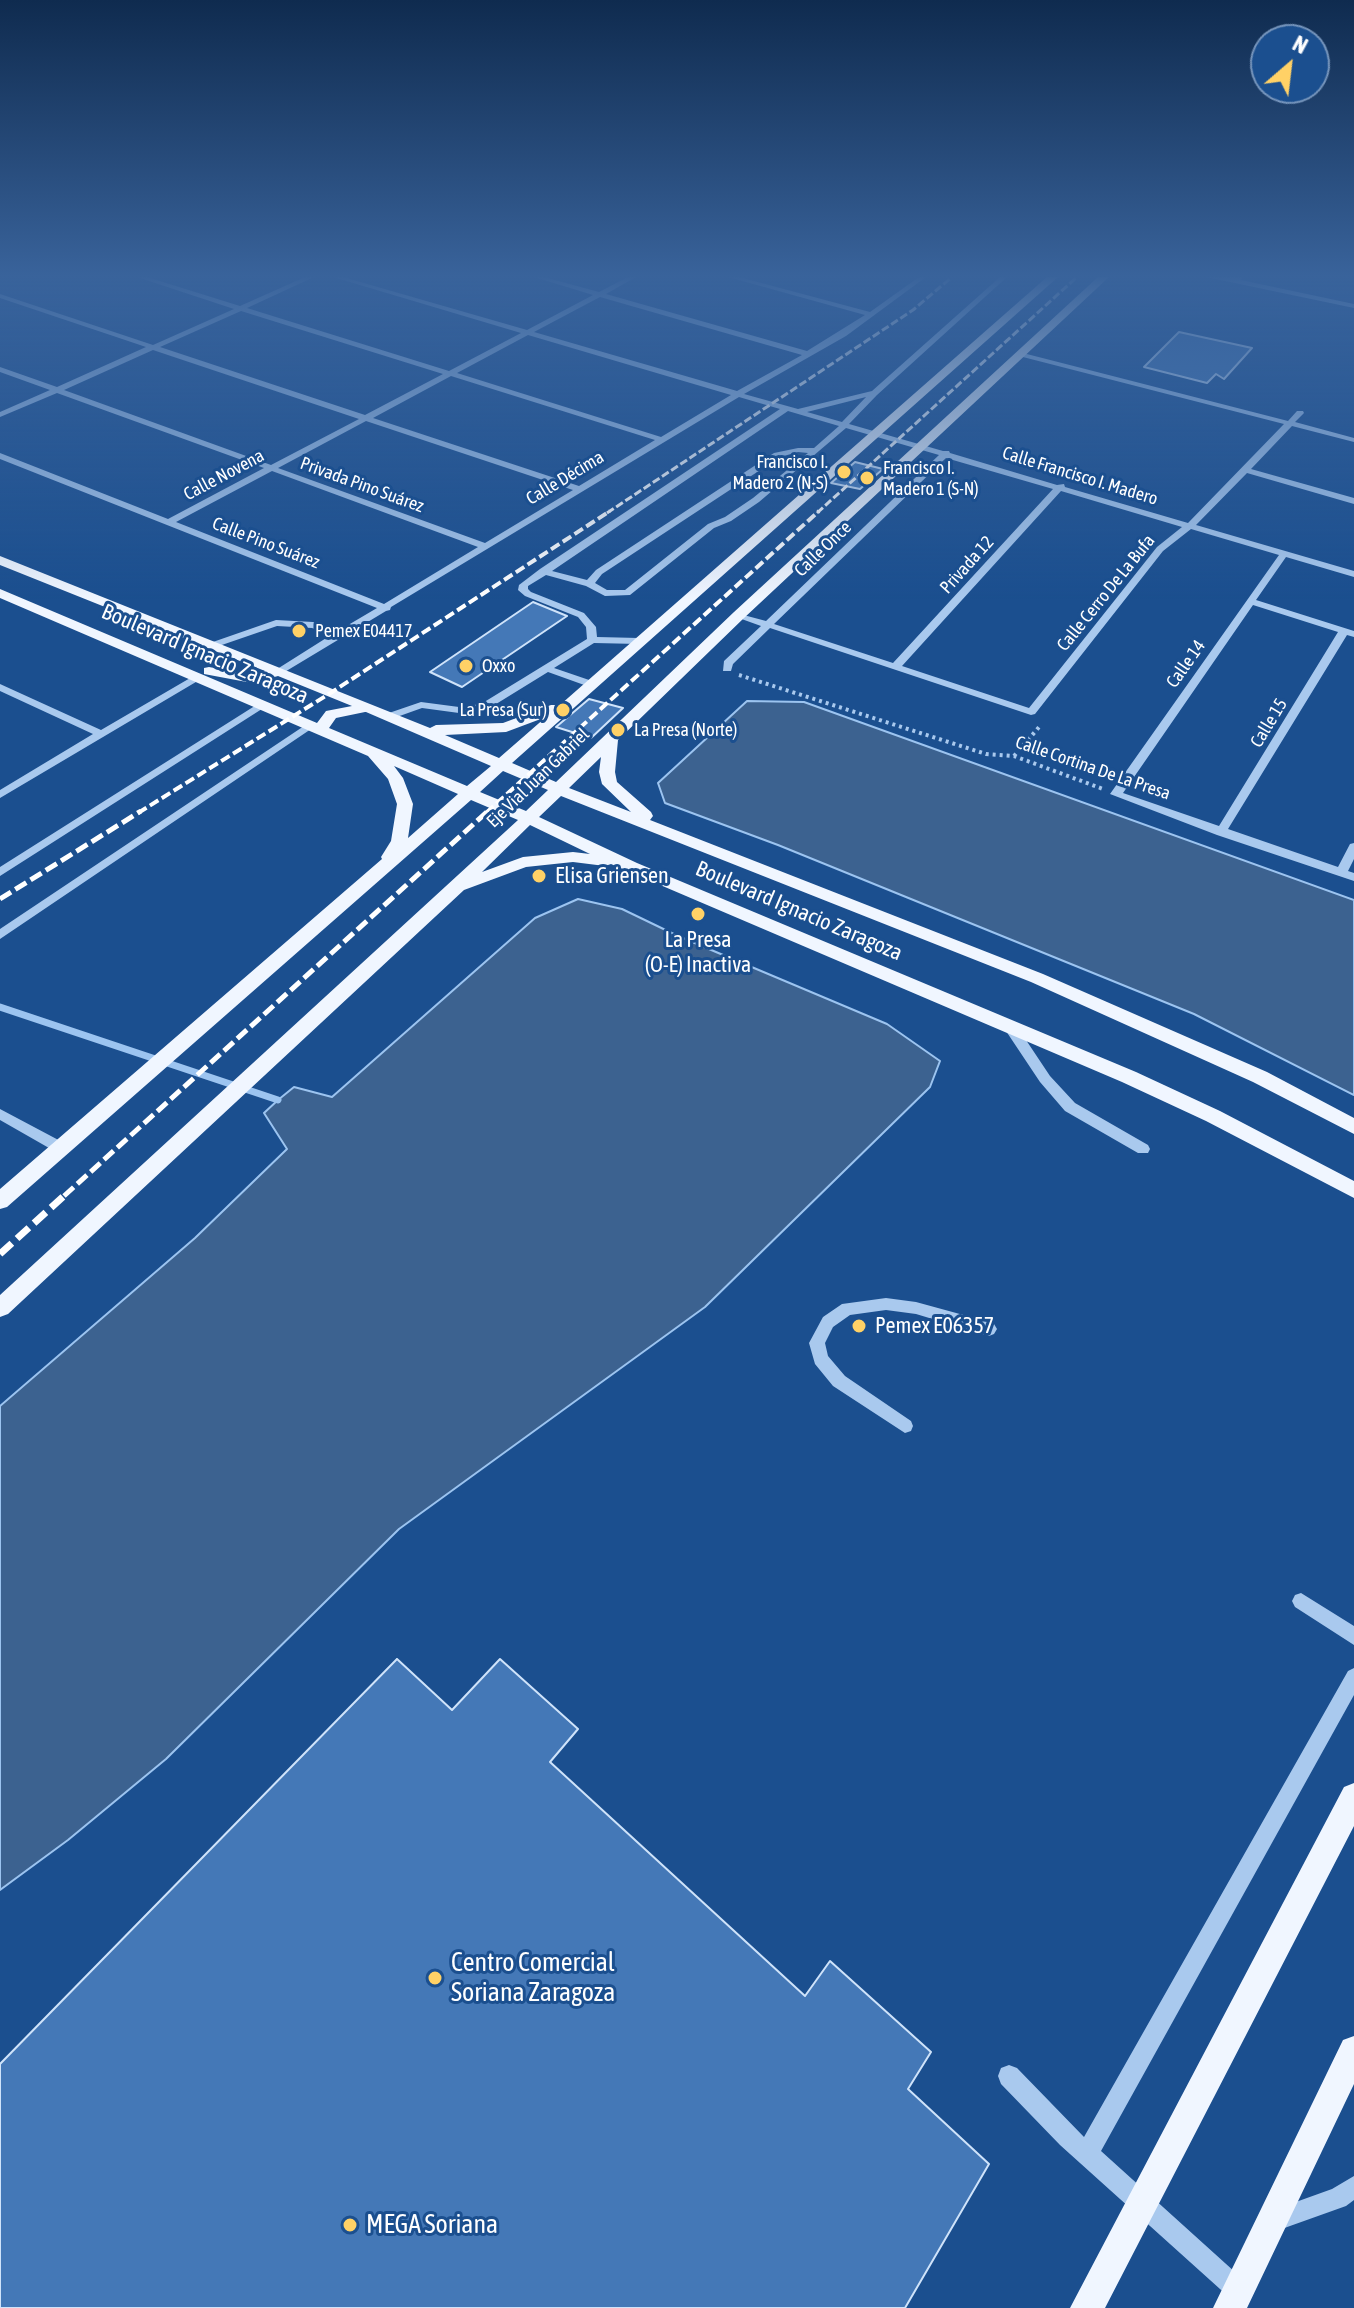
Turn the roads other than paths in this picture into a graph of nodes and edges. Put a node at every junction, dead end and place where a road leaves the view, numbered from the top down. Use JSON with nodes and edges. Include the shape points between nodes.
{"nodes":[{"id":1,"x":43,"y":385,"type":"edge"},
{"id":2,"x":69,"y":385,"type":"edge"},
{"id":3,"x":264,"y":385,"type":"edge"},
{"id":4,"x":430,"y":385,"type":"edge"},
{"id":5,"x":485,"y":385,"type":"edge"},
{"id":6,"x":707,"y":385,"type":"edge"},
{"id":7,"x":754,"y":385,"type":"edge"},
{"id":8,"x":883,"y":385,"type":"edge"},
{"id":9,"x":929,"y":385,"type":"edge"},
{"id":10,"x":988,"y":385,"type":"edge"},
{"id":11,"x":1140,"y":385,"type":"edge"},
{"id":12,"x":57,"y":390,"type":"junction"},
{"id":13,"x":874,"y":393,"type":"junction"},
{"id":14,"x":738,"y":394,"type":"junction"},
{"id":15,"x":787,"y":408,"type":"junction"},
{"id":16,"x":800,"y":411,"type":"junction"},
{"id":17,"x":1300,"y":413,"type":"dead end"},
{"id":18,"x":0,"y":415,"type":"edge"},
{"id":19,"x":365,"y":419,"type":"junction"},
{"id":20,"x":843,"y":424,"type":"junction"},
{"id":21,"x":1290,"y":424,"type":"junction"},
{"id":22,"x":874,"y":433,"type":"junction"},
{"id":23,"x":663,"y":440,"type":"junction"},
{"id":24,"x":1354,"y":440,"type":"edge"},
{"id":25,"x":919,"y":446,"type":"junction"},
{"id":26,"x":816,"y":451,"type":"junction"},
{"id":27,"x":946,"y":453,"type":"junction"},
{"id":28,"x":0,"y":456,"type":"edge"},
{"id":29,"x":270,"y":469,"type":"junction"},
{"id":30,"x":1245,"y":470,"type":"junction"},
{"id":31,"x":1061,"y":486,"type":"junction"},
{"id":32,"x":581,"y":490,"type":"junction"},
{"id":33,"x":1354,"y":501,"type":"edge"},
{"id":34,"x":169,"y":522,"type":"junction"},
{"id":35,"x":1191,"y":526,"type":"junction"},
{"id":36,"x":487,"y":547,"type":"junction"},
{"id":37,"x":1284,"y":554,"type":"junction"},
{"id":38,"x":0,"y":560,"type":"edge"},
{"id":39,"x":543,"y":571,"type":"junction"},
{"id":40,"x":1354,"y":574,"type":"edge"},
{"id":41,"x":589,"y":584,"type":"junction"},
{"id":42,"x":0,"y":593,"type":"edge"},
{"id":43,"x":1249,"y":601,"type":"junction"},
{"id":44,"x":387,"y":608,"type":"junction"},
{"id":45,"x":739,"y":615,"type":"junction"},
{"id":46,"x":767,"y":624,"type":"junction"},
{"id":47,"x":1349,"y":633,"type":"edge"},
{"id":48,"x":340,"y":635,"type":"junction"},
{"id":49,"x":592,"y":640,"type":"junction"},
{"id":50,"x":639,"y":641,"type":"junction"},
{"id":51,"x":213,"y":645,"type":"junction"},
{"id":52,"x":154,"y":659,"type":"junction"},
{"id":53,"x":896,"y":666,"type":"junction"},
{"id":54,"x":546,"y":668,"type":"junction"},
{"id":55,"x":727,"y":669,"type":"road end"},
{"id":56,"x":279,"y":671,"type":"junction"},
{"id":57,"x":197,"y":677,"type":"junction"},
{"id":58,"x":591,"y":684,"type":"junction"},
{"id":59,"x":0,"y":687,"type":"edge"},
{"id":60,"x":571,"y":702,"type":"junction"},
{"id":61,"x":261,"y":705,"type":"junction"},
{"id":62,"x":369,"y":707,"type":"junction"},
{"id":63,"x":459,"y":710,"type":"junction"},
{"id":64,"x":390,"y":716,"type":"junction"},
{"id":65,"x":315,"y":727,"type":"junction"},
{"id":66,"x":422,"y":729,"type":"junction"},
{"id":67,"x":448,"y":731,"type":"junction"},
{"id":68,"x":101,"y":734,"type":"junction"},
{"id":69,"x":611,"y":737,"type":"junction"},
{"id":70,"x":373,"y":751,"type":"junction"},
{"id":71,"x":501,"y":764,"type":"junction"},
{"id":72,"x":558,"y":789,"type":"junction"},
{"id":73,"x":469,"y":793,"type":"junction"},
{"id":74,"x":1116,"y":794,"type":"joint"},
{"id":75,"x":0,"y":795,"type":"edge"},
{"id":76,"x":528,"y":818,"type":"junction"},
{"id":77,"x":657,"y":826,"type":"junction"},
{"id":78,"x":1221,"y":832,"type":"junction"},
{"id":79,"x":1354,"y":847,"type":"edge"},
{"id":80,"x":385,"y":865,"type":"junction"},
{"id":81,"x":631,"y":867,"type":"junction"},
{"id":82,"x":0,"y":872,"type":"edge"},
{"id":83,"x":1341,"y":873,"type":"junction"},
{"id":84,"x":1354,"y":877,"type":"edge"},
{"id":85,"x":452,"y":892,"type":"junction"},
{"id":86,"x":0,"y":935,"type":"edge"},
{"id":87,"x":1009,"y":1025,"type":"junction"},
{"id":88,"x":0,"y":1114,"type":"edge"},
{"id":89,"x":1354,"y":1127,"type":"edge"},
{"id":90,"x":61,"y":1148,"type":"junction"},
{"id":91,"x":1143,"y":1149,"type":"dead end"},
{"id":92,"x":1354,"y":1190,"type":"edge"},
{"id":93,"x":0,"y":1201,"type":"edge"},
{"id":94,"x":0,"y":1308,"type":"edge"},
{"id":95,"x":989,"y":1329,"type":"dead end"},
{"id":96,"x":905,"y":1426,"type":"dead end"},
{"id":97,"x":1301,"y":1601,"type":"dead end"},
{"id":98,"x":1354,"y":1636,"type":"edge"},
{"id":99,"x":1354,"y":1677,"type":"edge"},
{"id":100,"x":1354,"y":1797,"type":"edge"},
{"id":101,"x":1354,"y":2051,"type":"edge"},
{"id":102,"x":1009,"y":2076,"type":"dead end"},
{"id":103,"x":1087,"y":2154,"type":"junction"},
{"id":104,"x":1354,"y":2187,"type":"edge"},
{"id":105,"x":1142,"y":2204,"type":"junction"},
{"id":106,"x":1272,"y":2221,"type":"junction"},
{"id":107,"x":1234,"y":2299,"type":"edge"},
{"id":108,"x":1087,"y":2308,"type":"edge"}],
"edges":[{"from":1,"to":12,"type":"street","name":"Privada Pino Suárez"},
{"from":2,"to":12,"type":"street"},
{"from":3,"to":19,"type":"street"},
{"from":4,"to":19,"type":"street","name":"Calle Novena"},
{"from":5,"to":23,"type":"street"},
{"from":6,"to":14,"type":"street","name":"Calle Francisco I. Madero"},
{"from":7,"to":14,"type":"street","name":"Calle Décima"},
{"from":8,"to":13,"type":"street"},
{"from":9,"to":22,"type":"main road","name":"Eje Vial Juan Gabriel"},
{"from":10,"to":25,"type":"main road","name":"Eje Vial Juan Gabriel"},
{"from":11,"to":21,"type":"street"},
{"from":12,"to":18,"type":"street"},
{"from":12,"to":29,"type":"street","name":"Privada Pino Suárez"},
{"from":13,"to":16,"type":"street"},
{"from":13,"to":20,"type":"street"},
{"from":14,"to":15,"type":"street","name":"Calle Francisco I. Madero"},
{"from":14,"to":23,"type":"street","name":"Calle Décima"},
{"from":15,"to":16,"type":"street","name":"Calle Francisco I. Madero"},
{"from":15,"to":39,"type":"street"},
{"from":16,"to":20,"type":"street","name":"Calle Francisco I. Madero"},
{"from":17,"to":21,"type":"street","name":"Calle Cerro De La Bufa"},
{"from":19,"to":29,"type":"street","name":"Calle Novena"},
{"from":19,"to":32,"type":"street"},
{"from":20,"to":22,"type":"street","name":"Calle Francisco I. Madero"},
{"from":20,"to":26,"type":"street"},
{"from":21,"to":24,"type":"street"},
{"from":21,"to":30,"type":"street","name":"Calle Cerro De La Bufa"},
{"from":22,"to":25,"type":"street","name":"Calle Francisco I. Madero"},
{"from":22,"to":50,"type":"main road","name":"Eje Vial Juan Gabriel"},
{"from":23,"to":32,"type":"street","name":"Calle Décima"},
{"from":25,"to":27,"type":"street","name":"Calle Francisco I. Madero"},
{"from":25,"to":45,"type":"main road","name":"Eje Vial Juan Gabriel"},
{"from":26,"to":41,"type":"street","via":[[777,455],[599,572]]},
{"from":26,"to":41,"type":"street","via":[[627,593],[605,593]]},
{"from":27,"to":31,"type":"street","name":"Calle Francisco I. Madero"},
{"from":27,"to":46,"type":"street","name":"Calle Once"},
{"from":28,"to":34,"type":"street","name":"Calle Pino Suárez"},
{"from":29,"to":34,"type":"street","name":"Calle Novena"},
{"from":29,"to":36,"type":"street","name":"Privada Pino Suárez"},
{"from":30,"to":33,"type":"street"},
{"from":30,"to":35,"type":"street","name":"Calle Cerro De La Bufa"},
{"from":31,"to":35,"type":"street","name":"Calle Francisco I. Madero"},
{"from":31,"to":53,"type":"street","name":"Privada 12"},
{"from":32,"to":36,"type":"street","name":"Calle Décima"},
{"from":34,"to":44,"type":"street","name":"Calle Pino Suárez"},
{"from":35,"to":37,"type":"street","name":"Calle Francisco I. Madero"},
{"from":35,"to":53,"type":"street","name":"Calle Cerro De La Bufa","via":[[1160,549],[1031,712]]},
{"from":36,"to":44,"type":"street","name":"Calle Décima"},
{"from":37,"to":40,"type":"street","name":"Calle Francisco I. Madero"},
{"from":37,"to":43,"type":"street","name":"Calle 14"},
{"from":38,"to":51,"type":"main road","name":"Boulevard Ignacio Zaragoza"},
{"from":39,"to":41,"type":"street"},
{"from":39,"to":49,"type":"street","via":[[523,590],[581,615],[591,627]]},
{"from":42,"to":52,"type":"main road","name":"Boulevard Ignacio Zaragoza"},
{"from":43,"to":47,"type":"street"},
{"from":43,"to":74,"type":"street","name":"Calle 14"},
{"from":44,"to":48,"type":"street","name":"Calle Décima"},
{"from":45,"to":46,"type":"street"},
{"from":45,"to":69,"type":"main road","name":"Eje Vial Juan Gabriel"},
{"from":46,"to":53,"type":"street"},
{"from":46,"to":55,"type":"street","name":"Calle Once"},
{"from":47,"to":78,"type":"street","name":"Calle 15"},
{"from":48,"to":51,"type":"street","via":[[304,624],[276,623]]},
{"from":48,"to":56,"type":"street","name":"Calle Décima"},
{"from":49,"to":50,"type":"street"},
{"from":49,"to":54,"type":"street"},
{"from":50,"to":58,"type":"main road","name":"Eje Vial Juan Gabriel"},
{"from":51,"to":56,"type":"main road","name":"Boulevard Ignacio Zaragoza"},
{"from":52,"to":56,"type":"main road","via":[[244,679]]},
{"from":52,"to":57,"type":"main road","name":"Boulevard Ignacio Zaragoza"},
{"from":54,"to":58,"type":"street"},
{"from":54,"to":63,"type":"street","via":[[484,707]]},
{"from":56,"to":62,"type":"main road","name":"Boulevard Ignacio Zaragoza"},
{"from":57,"to":61,"type":"main road","name":"Boulevard Ignacio Zaragoza"},
{"from":57,"to":68,"type":"street"},
{"from":58,"to":60,"type":"main road","name":"Eje Vial Juan Gabriel"},
{"from":59,"to":68,"type":"street"},
{"from":60,"to":67,"type":"main road","via":[[506,727]]},
{"from":60,"to":71,"type":"main road","name":"Eje Vial Juan Gabriel"},
{"from":61,"to":65,"type":"main road","name":"Boulevard Ignacio Zaragoza"},
{"from":61,"to":82,"type":"street"},
{"from":62,"to":64,"type":"main road","name":"Boulevard Ignacio Zaragoza"},
{"from":62,"to":65,"type":"main road","via":[[331,714]]},
{"from":63,"to":64,"type":"street","via":[[421,705]]},
{"from":63,"to":67,"type":"street"},
{"from":64,"to":66,"type":"main road","name":"Boulevard Ignacio Zaragoza"},
{"from":65,"to":70,"type":"main road","name":"Boulevard Ignacio Zaragoza"},
{"from":65,"to":86,"type":"street"},
{"from":66,"to":67,"type":"main road"},
{"from":66,"to":71,"type":"main road","name":"Boulevard Ignacio Zaragoza"},
{"from":68,"to":75,"type":"street"},
{"from":69,"to":72,"type":"main road","name":"Eje Vial Juan Gabriel"},
{"from":69,"to":77,"type":"main road","via":[[610,784]]},
{"from":70,"to":73,"type":"main road","name":"Boulevard Ignacio Zaragoza"},
{"from":70,"to":80,"type":"main road","via":[[395,778],[405,804],[399,841]]},
{"from":71,"to":72,"type":"main road","name":"Boulevard Ignacio Zaragoza"},
{"from":71,"to":73,"type":"main road","name":"Eje Vial Juan Gabriel"},
{"from":72,"to":76,"type":"main road","name":"Eje Vial Juan Gabriel"},
{"from":72,"to":77,"type":"main road","name":"Boulevard Ignacio Zaragoza"},
{"from":73,"to":76,"type":"main road","name":"Boulevard Ignacio Zaragoza"},
{"from":73,"to":80,"type":"main road","name":"Eje Vial Juan Gabriel"},
{"from":74,"to":78,"type":"street","name":"Calle Cortina De La Presa"},
{"from":76,"to":81,"type":"main road","name":"Boulevard Ignacio Zaragoza"},
{"from":76,"to":85,"type":"main road","name":"Eje Vial Juan Gabriel"},
{"from":77,"to":89,"type":"main road","name":"Boulevard Ignacio Zaragoza","via":[[1051,984],[1260,1077]]},
{"from":78,"to":83,"type":"street","name":"Calle Cortina De La Presa"},
{"from":79,"to":83,"type":"street"},
{"from":80,"to":90,"type":"main road","name":"Eje Vial Juan Gabriel"},
{"from":81,"to":85,"type":"main road","via":[[591,858],[551,858],[494,872]]},
{"from":81,"to":87,"type":"main road","name":"Boulevard Ignacio Zaragoza"},
{"from":83,"to":84,"type":"street","name":"Calle Cortina De La Presa"},
{"from":85,"to":94,"type":"main road","name":"Eje Vial Juan Gabriel"},
{"from":87,"to":91,"type":"street","via":[[1070,1107]]},
{"from":87,"to":92,"type":"main road","name":"Boulevard Ignacio Zaragoza","via":[[1213,1116]]},
{"from":88,"to":90,"type":"street"},
{"from":90,"to":93,"type":"main road","name":"Eje Vial Juan Gabriel"},
{"from":95,"to":96,"type":"street","via":[[886,1304],[847,1309],[828,1322],[817,1343],[821,1359],[839,1381]]},
{"from":97,"to":98,"type":"street"},
{"from":99,"to":103,"type":"street"},
{"from":100,"to":105,"type":"main road"},
{"from":101,"to":106,"type":"main road"},
{"from":102,"to":103,"type":"street"},
{"from":103,"to":105,"type":"street"},
{"from":104,"to":106,"type":"street","via":[[1338,2198]]},
{"from":105,"to":107,"type":"street"},
{"from":105,"to":108,"type":"main road"},
{"from":106,"to":107,"type":"main road"}]}
